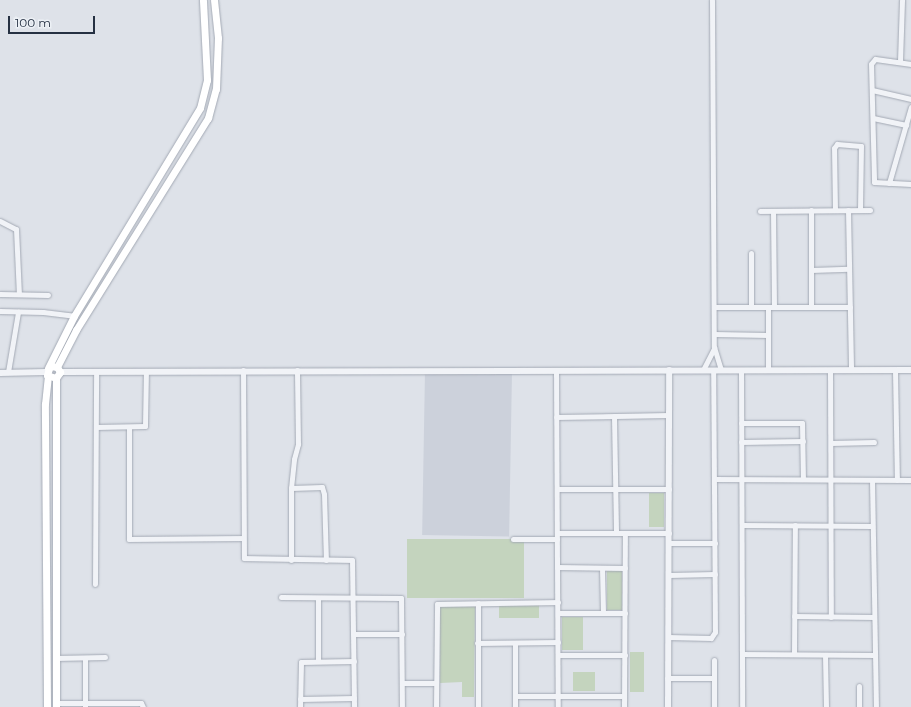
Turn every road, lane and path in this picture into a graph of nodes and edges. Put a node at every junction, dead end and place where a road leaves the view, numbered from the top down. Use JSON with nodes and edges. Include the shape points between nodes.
{"nodes":[{"id":1,"x":203,"y":0,"type":"edge"},
{"id":2,"x":214,"y":0,"type":"edge"},
{"id":3,"x":712,"y":0,"type":"edge"},
{"id":4,"x":902,"y":0,"type":"edge"},
{"id":5,"x":900,"y":61,"type":"junction"},
{"id":6,"x":911,"y":64,"type":"edge"},
{"id":7,"x":872,"y":90,"type":"junction"},
{"id":8,"x":911,"y":99,"type":"edge"},
{"id":9,"x":911,"y":107,"type":"edge"},
{"id":10,"x":873,"y":118,"type":"junction"},
{"id":11,"x":906,"y":125,"type":"junction"},
{"id":12,"x":889,"y":183,"type":"junction"},
{"id":13,"x":911,"y":184,"type":"edge"},
{"id":14,"x":811,"y":210,"type":"junction"},
{"id":15,"x":835,"y":210,"type":"junction"},
{"id":16,"x":848,"y":210,"type":"junction"},
{"id":17,"x":860,"y":210,"type":"junction"},
{"id":18,"x":870,"y":210,"type":"dead end"},
{"id":19,"x":760,"y":211,"type":"dead end"},
{"id":20,"x":773,"y":211,"type":"junction"},
{"id":21,"x":0,"y":221,"type":"edge"},
{"id":22,"x":751,"y":253,"type":"dead end"},
{"id":23,"x":849,"y":269,"type":"junction"},
{"id":24,"x":811,"y":270,"type":"junction"},
{"id":25,"x":0,"y":294,"type":"edge"},
{"id":26,"x":19,"y":294,"type":"junction"},
{"id":27,"x":48,"y":294,"type":"dead end"},
{"id":28,"x":714,"y":307,"type":"junction"},
{"id":29,"x":751,"y":307,"type":"junction"},
{"id":30,"x":768,"y":307,"type":"junction"},
{"id":31,"x":774,"y":307,"type":"junction"},
{"id":32,"x":811,"y":307,"type":"junction"},
{"id":33,"x":850,"y":307,"type":"junction"},
{"id":34,"x":0,"y":311,"type":"edge"},
{"id":35,"x":18,"y":312,"type":"junction"},
{"id":36,"x":74,"y":316,"type":"junction"},
{"id":37,"x":714,"y":334,"type":"junction"},
{"id":38,"x":768,"y":334,"type":"junction"},
{"id":39,"x":714,"y":347,"type":"junction"},
{"id":40,"x":243,"y":370,"type":"junction"},
{"id":41,"x":297,"y":370,"type":"junction"},
{"id":42,"x":668,"y":370,"type":"junction"},
{"id":43,"x":703,"y":370,"type":"junction"},
{"id":44,"x":714,"y":370,"type":"junction"},
{"id":45,"x":721,"y":370,"type":"junction"},
{"id":46,"x":741,"y":370,"type":"junction"},
{"id":47,"x":768,"y":370,"type":"junction"},
{"id":48,"x":830,"y":370,"type":"junction"},
{"id":49,"x":851,"y":370,"type":"junction"},
{"id":50,"x":895,"y":370,"type":"junction"},
{"id":51,"x":911,"y":370,"type":"edge"},
{"id":52,"x":146,"y":371,"type":"junction"},
{"id":53,"x":556,"y":371,"type":"junction"},
{"id":54,"x":0,"y":372,"type":"edge"},
{"id":55,"x":8,"y":372,"type":"junction"},
{"id":56,"x":47,"y":372,"type":"junction"},
{"id":57,"x":58,"y":372,"type":"junction"},
{"id":58,"x":96,"y":372,"type":"junction"},
{"id":59,"x":669,"y":415,"type":"junction"},
{"id":60,"x":614,"y":416,"type":"junction"},
{"id":61,"x":556,"y":417,"type":"junction"},
{"id":62,"x":741,"y":423,"type":"junction"},
{"id":63,"x":96,"y":427,"type":"junction"},
{"id":64,"x":129,"y":427,"type":"junction"},
{"id":65,"x":803,"y":441,"type":"junction"},
{"id":66,"x":741,"y":442,"type":"junction"},
{"id":67,"x":874,"y":442,"type":"dead end"},
{"id":68,"x":830,"y":443,"type":"junction"},
{"id":69,"x":714,"y":479,"type":"junction"},
{"id":70,"x":742,"y":479,"type":"junction"},
{"id":71,"x":803,"y":480,"type":"junction"},
{"id":72,"x":831,"y":480,"type":"junction"},
{"id":73,"x":872,"y":480,"type":"junction"},
{"id":74,"x":897,"y":480,"type":"junction"},
{"id":75,"x":911,"y":480,"type":"edge"},
{"id":76,"x":291,"y":488,"type":"junction"},
{"id":77,"x":557,"y":489,"type":"junction"},
{"id":78,"x":615,"y":489,"type":"junction"},
{"id":79,"x":669,"y":489,"type":"junction"},
{"id":80,"x":742,"y":525,"type":"junction"},
{"id":81,"x":795,"y":525,"type":"junction"},
{"id":82,"x":832,"y":525,"type":"junction"},
{"id":83,"x":872,"y":526,"type":"junction"},
{"id":84,"x":616,"y":533,"type":"junction"},
{"id":85,"x":625,"y":533,"type":"junction"},
{"id":86,"x":669,"y":533,"type":"junction"},
{"id":87,"x":557,"y":536,"type":"junction"},
{"id":88,"x":243,"y":538,"type":"junction"},
{"id":89,"x":513,"y":539,"type":"dead end"},
{"id":90,"x":669,"y":543,"type":"junction"},
{"id":91,"x":715,"y":543,"type":"junction"},
{"id":92,"x":291,"y":560,"type":"junction"},
{"id":93,"x":326,"y":560,"type":"junction"},
{"id":94,"x":557,"y":567,"type":"junction"},
{"id":95,"x":602,"y":568,"type":"junction"},
{"id":96,"x":625,"y":568,"type":"junction"},
{"id":97,"x":715,"y":574,"type":"junction"},
{"id":98,"x":669,"y":575,"type":"junction"},
{"id":99,"x":95,"y":584,"type":"dead end"},
{"id":100,"x":281,"y":597,"type":"dead end"},
{"id":101,"x":353,"y":597,"type":"junction"},
{"id":102,"x":318,"y":598,"type":"junction"},
{"id":103,"x":558,"y":602,"type":"junction"},
{"id":104,"x":478,"y":603,"type":"junction"},
{"id":105,"x":558,"y":613,"type":"junction"},
{"id":106,"x":603,"y":613,"type":"junction"},
{"id":107,"x":625,"y":613,"type":"junction"},
{"id":108,"x":794,"y":616,"type":"junction"},
{"id":109,"x":831,"y":617,"type":"junction"},
{"id":110,"x":874,"y":617,"type":"junction"},
{"id":111,"x":353,"y":634,"type":"junction"},
{"id":112,"x":402,"y":634,"type":"junction"},
{"id":113,"x":668,"y":638,"type":"junction"},
{"id":114,"x":558,"y":642,"type":"junction"},
{"id":115,"x":477,"y":643,"type":"junction"},
{"id":116,"x":516,"y":643,"type":"junction"},
{"id":117,"x":742,"y":654,"type":"junction"},
{"id":118,"x":794,"y":654,"type":"junction"},
{"id":119,"x":558,"y":655,"type":"junction"},
{"id":120,"x":625,"y":655,"type":"junction"},
{"id":121,"x":825,"y":655,"type":"junction"},
{"id":122,"x":875,"y":655,"type":"junction"},
{"id":123,"x":105,"y":657,"type":"dead end"},
{"id":124,"x":56,"y":658,"type":"junction"},
{"id":125,"x":85,"y":658,"type":"junction"},
{"id":126,"x":714,"y":660,"type":"dead end"},
{"id":127,"x":318,"y":661,"type":"junction"},
{"id":128,"x":354,"y":661,"type":"junction"},
{"id":129,"x":667,"y":678,"type":"junction"},
{"id":130,"x":714,"y":678,"type":"junction"},
{"id":131,"x":402,"y":683,"type":"junction"},
{"id":132,"x":436,"y":683,"type":"junction"},
{"id":133,"x":859,"y":686,"type":"dead end"},
{"id":134,"x":515,"y":696,"type":"junction"},
{"id":135,"x":558,"y":696,"type":"junction"},
{"id":136,"x":624,"y":696,"type":"junction"},
{"id":137,"x":354,"y":698,"type":"junction"},
{"id":138,"x":300,"y":699,"type":"junction"},
{"id":139,"x":56,"y":705,"type":"edge"},
{"id":140,"x":85,"y":705,"type":"edge"},
{"id":141,"x":47,"y":707,"type":"edge"},
{"id":142,"x":143,"y":707,"type":"edge"},
{"id":143,"x":300,"y":707,"type":"edge"},
{"id":144,"x":354,"y":707,"type":"edge"},
{"id":145,"x":402,"y":707,"type":"edge"},
{"id":146,"x":436,"y":707,"type":"edge"},
{"id":147,"x":478,"y":707,"type":"edge"},
{"id":148,"x":516,"y":707,"type":"edge"},
{"id":149,"x":558,"y":707,"type":"edge"},
{"id":150,"x":624,"y":707,"type":"edge"},
{"id":151,"x":668,"y":707,"type":"edge"},
{"id":152,"x":714,"y":707,"type":"edge"},
{"id":153,"x":742,"y":707,"type":"edge"},
{"id":154,"x":826,"y":707,"type":"edge"},
{"id":155,"x":859,"y":707,"type":"edge"},
{"id":156,"x":876,"y":707,"type":"edge"}],
"edges":[{"from":1,"to":36,"type":"main road","via":[[207,80],[200,108]]},
{"from":2,"to":57,"type":"main road","via":[[218,38],[216,89],[208,118],[76,330]]},
{"from":3,"to":28,"type":"street"},
{"from":4,"to":5,"type":"street"},
{"from":5,"to":6,"type":"street"},
{"from":5,"to":7,"type":"street","via":[[872,61]]},
{"from":7,"to":8,"type":"street"},
{"from":7,"to":10,"type":"street"},
{"from":9,"to":11,"type":"street"},
{"from":10,"to":11,"type":"street"},
{"from":10,"to":12,"type":"street","via":[[874,182]]},
{"from":11,"to":12,"type":"street"},
{"from":12,"to":13,"type":"street"},
{"from":14,"to":15,"type":"street"},
{"from":14,"to":20,"type":"street"},
{"from":14,"to":24,"type":"street"},
{"from":15,"to":16,"type":"street"},
{"from":15,"to":17,"type":"street","via":[[834,148],[837,144],[861,146]]},
{"from":16,"to":17,"type":"street"},
{"from":16,"to":23,"type":"street"},
{"from":17,"to":18,"type":"street"},
{"from":19,"to":20,"type":"street"},
{"from":20,"to":31,"type":"street"},
{"from":21,"to":26,"type":"street","via":[[16,229]]},
{"from":22,"to":29,"type":"street"},
{"from":23,"to":24,"type":"street"},
{"from":23,"to":33,"type":"street"},
{"from":24,"to":32,"type":"street"},
{"from":25,"to":26,"type":"street"},
{"from":26,"to":27,"type":"street"},
{"from":28,"to":29,"type":"street"},
{"from":28,"to":37,"type":"street"},
{"from":29,"to":30,"type":"street"},
{"from":30,"to":31,"type":"street"},
{"from":30,"to":38,"type":"street"},
{"from":31,"to":32,"type":"street"},
{"from":32,"to":33,"type":"street"},
{"from":33,"to":49,"type":"street"},
{"from":34,"to":35,"type":"street"},
{"from":35,"to":36,"type":"street"},
{"from":35,"to":55,"type":"street"},
{"from":36,"to":56,"type":"main road"},
{"from":37,"to":38,"type":"street"},
{"from":37,"to":39,"type":"street"},
{"from":38,"to":47,"type":"street"},
{"from":39,"to":43,"type":"street"},
{"from":39,"to":45,"type":"street"},
{"from":40,"to":41,"type":"street"},
{"from":40,"to":52,"type":"street"},
{"from":40,"to":88,"type":"street"},
{"from":41,"to":53,"type":"street"},
{"from":41,"to":76,"type":"street","via":[[298,444]]},
{"from":42,"to":43,"type":"street"},
{"from":42,"to":53,"type":"street"},
{"from":42,"to":59,"type":"street"},
{"from":43,"to":44,"type":"street"},
{"from":44,"to":45,"type":"street"},
{"from":44,"to":69,"type":"street"},
{"from":45,"to":46,"type":"street"},
{"from":46,"to":47,"type":"street"},
{"from":46,"to":62,"type":"street"},
{"from":47,"to":48,"type":"street"},
{"from":48,"to":49,"type":"street"},
{"from":48,"to":68,"type":"street"},
{"from":49,"to":50,"type":"street"},
{"from":50,"to":51,"type":"street"},
{"from":50,"to":74,"type":"street"},
{"from":52,"to":58,"type":"street"},
{"from":52,"to":64,"type":"street","via":[[146,426]]},
{"from":53,"to":61,"type":"street"},
{"from":54,"to":55,"type":"street"},
{"from":55,"to":56,"type":"street"},
{"from":56,"to":57,"type":"main road"},
{"from":56,"to":57,"type":"main road","via":[[52,365]]},
{"from":56,"to":141,"type":"main road"},
{"from":57,"to":58,"type":"street"},
{"from":57,"to":124,"type":"main road"},
{"from":58,"to":63,"type":"street"},
{"from":59,"to":60,"type":"street"},
{"from":59,"to":79,"type":"street"},
{"from":60,"to":61,"type":"street"},
{"from":60,"to":78,"type":"street"},
{"from":61,"to":77,"type":"street"},
{"from":62,"to":65,"type":"street","via":[[802,423]]},
{"from":62,"to":66,"type":"street"},
{"from":63,"to":64,"type":"street"},
{"from":63,"to":99,"type":"street"},
{"from":64,"to":88,"type":"street","via":[[130,539]]},
{"from":65,"to":66,"type":"street"},
{"from":65,"to":71,"type":"street"},
{"from":66,"to":70,"type":"street"},
{"from":67,"to":68,"type":"street"},
{"from":68,"to":72,"type":"street"},
{"from":69,"to":70,"type":"street"},
{"from":69,"to":91,"type":"street"},
{"from":70,"to":71,"type":"street"},
{"from":70,"to":80,"type":"street"},
{"from":71,"to":72,"type":"street"},
{"from":72,"to":73,"type":"street"},
{"from":72,"to":82,"type":"street"},
{"from":73,"to":74,"type":"street"},
{"from":73,"to":83,"type":"street"},
{"from":74,"to":75,"type":"street"},
{"from":76,"to":92,"type":"street"},
{"from":76,"to":93,"type":"street","via":[[324,490]]},
{"from":77,"to":78,"type":"street"},
{"from":77,"to":87,"type":"street"},
{"from":78,"to":79,"type":"street"},
{"from":78,"to":84,"type":"street"},
{"from":79,"to":86,"type":"street"},
{"from":80,"to":81,"type":"street"},
{"from":80,"to":117,"type":"street"},
{"from":81,"to":82,"type":"street"},
{"from":81,"to":108,"type":"street"},
{"from":82,"to":83,"type":"street"},
{"from":82,"to":109,"type":"street"},
{"from":83,"to":110,"type":"street"},
{"from":84,"to":85,"type":"street"},
{"from":84,"to":87,"type":"street"},
{"from":85,"to":86,"type":"street"},
{"from":85,"to":96,"type":"street"},
{"from":86,"to":90,"type":"street"},
{"from":87,"to":89,"type":"street"},
{"from":87,"to":94,"type":"street"},
{"from":88,"to":92,"type":"street","via":[[246,560]]},
{"from":90,"to":91,"type":"street"},
{"from":90,"to":98,"type":"street"},
{"from":91,"to":97,"type":"street"},
{"from":92,"to":93,"type":"street"},
{"from":93,"to":101,"type":"street","via":[[352,560]]},
{"from":94,"to":95,"type":"street"},
{"from":94,"to":103,"type":"street"},
{"from":95,"to":96,"type":"street"},
{"from":95,"to":106,"type":"street"},
{"from":96,"to":107,"type":"street"},
{"from":97,"to":98,"type":"street"},
{"from":97,"to":113,"type":"street","via":[[714,636]]},
{"from":98,"to":113,"type":"street"},
{"from":100,"to":102,"type":"street"},
{"from":101,"to":102,"type":"street"},
{"from":101,"to":111,"type":"street"},
{"from":101,"to":112,"type":"street","via":[[401,598]]},
{"from":102,"to":127,"type":"street"},
{"from":103,"to":104,"type":"street"},
{"from":103,"to":105,"type":"street"},
{"from":104,"to":115,"type":"street"},
{"from":104,"to":132,"type":"street","via":[[439,603],[435,606]]},
{"from":105,"to":106,"type":"street"},
{"from":105,"to":114,"type":"street"},
{"from":106,"to":107,"type":"street"},
{"from":107,"to":120,"type":"street"},
{"from":108,"to":109,"type":"street"},
{"from":108,"to":118,"type":"street"},
{"from":109,"to":110,"type":"street"},
{"from":110,"to":122,"type":"street"},
{"from":111,"to":112,"type":"street"},
{"from":111,"to":128,"type":"street"},
{"from":112,"to":131,"type":"street"},
{"from":113,"to":129,"type":"street"},
{"from":114,"to":116,"type":"street"},
{"from":114,"to":119,"type":"street"},
{"from":115,"to":116,"type":"street"},
{"from":115,"to":147,"type":"street"},
{"from":116,"to":134,"type":"street"},
{"from":117,"to":118,"type":"street"},
{"from":117,"to":153,"type":"street"},
{"from":118,"to":121,"type":"street"},
{"from":119,"to":120,"type":"street"},
{"from":119,"to":135,"type":"street"},
{"from":120,"to":136,"type":"street"},
{"from":121,"to":122,"type":"street"},
{"from":121,"to":154,"type":"street"},
{"from":122,"to":156,"type":"street"},
{"from":123,"to":125,"type":"street"},
{"from":124,"to":125,"type":"street"},
{"from":124,"to":139,"type":"main road"},
{"from":125,"to":140,"type":"street"},
{"from":126,"to":130,"type":"street"},
{"from":127,"to":128,"type":"street"},
{"from":127,"to":138,"type":"street","via":[[300,664]]},
{"from":128,"to":137,"type":"street"},
{"from":129,"to":130,"type":"street"},
{"from":129,"to":151,"type":"street"},
{"from":130,"to":152,"type":"street"},
{"from":131,"to":132,"type":"street"},
{"from":131,"to":145,"type":"street"},
{"from":132,"to":146,"type":"street"},
{"from":133,"to":155,"type":"street"},
{"from":134,"to":135,"type":"street"},
{"from":134,"to":148,"type":"street"},
{"from":135,"to":136,"type":"street"},
{"from":135,"to":149,"type":"street"},
{"from":136,"to":150,"type":"street"},
{"from":137,"to":138,"type":"street"},
{"from":137,"to":144,"type":"street"},
{"from":138,"to":143,"type":"street"},
{"from":139,"to":140,"type":"street"},
{"from":140,"to":142,"type":"street","via":[[141,703]]}]}
